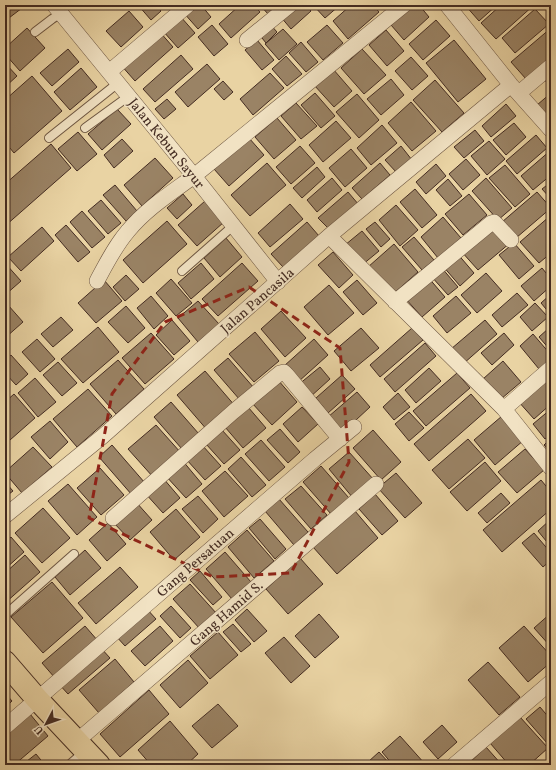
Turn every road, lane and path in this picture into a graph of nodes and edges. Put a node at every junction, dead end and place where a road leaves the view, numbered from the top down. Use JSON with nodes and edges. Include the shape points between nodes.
{"nodes":[{"id":1,"x":188,"y":5,"type":"edge"},
{"id":2,"x":290,"y":5,"type":"edge"},
{"id":3,"x":404,"y":5,"type":"edge"},
{"id":4,"x":453,"y":7,"type":"edge"},
{"id":5,"x":58,"y":9,"type":"edge"},
{"id":6,"x":36,"y":32,"type":"dead end"},
{"id":7,"x":247,"y":40,"type":"dead end"},
{"id":8,"x":551,"y":66,"type":"edge"},
{"id":9,"x":114,"y":78,"type":"junction"},
{"id":10,"x":515,"y":89,"type":"junction"},
{"id":11,"x":129,"y":96,"type":"junction"},
{"id":12,"x":86,"y":128,"type":"dead end"},
{"id":13,"x":551,"y":130,"type":"edge"},
{"id":14,"x":49,"y":138,"type":"dead end"},
{"id":15,"x":194,"y":176,"type":"junction"},
{"id":16,"x":233,"y":226,"type":"junction"},
{"id":17,"x":329,"y":236,"type":"junction"},
{"id":18,"x":511,"y":240,"type":"dead end"},
{"id":19,"x":182,"y":271,"type":"dead end"},
{"id":20,"x":96,"y":281,"type":"dead end"},
{"id":21,"x":278,"y":282,"type":"junction"},
{"id":22,"x":395,"y":302,"type":"junction"},
{"id":23,"x":551,"y":368,"type":"edge"},
{"id":24,"x":504,"y":409,"type":"junction"},
{"id":25,"x":354,"y":427,"type":"dead end"},
{"id":26,"x":340,"y":439,"type":"junction"},
{"id":27,"x":551,"y":468,"type":"edge"},
{"id":28,"x":376,"y":484,"type":"dead end"},
{"id":29,"x":5,"y":516,"type":"edge"},
{"id":30,"x":113,"y":518,"type":"dead end"},
{"id":31,"x":74,"y":554,"type":"dead end"},
{"id":32,"x":5,"y":615,"type":"edge"},
{"id":33,"x":5,"y":662,"type":"edge"},
{"id":34,"x":551,"y":682,"type":"edge"},
{"id":35,"x":37,"y":699,"type":"junction"},
{"id":36,"x":5,"y":727,"type":"edge"},
{"id":37,"x":87,"y":752,"type":"edge"},
{"id":38,"x":69,"y":765,"type":"edge"},
{"id":39,"x":454,"y":765,"type":"edge"}],
"edges":[{"from":1,"to":9,"type":"street"},
{"from":2,"to":7,"type":"street"},
{"from":3,"to":15,"type":"street"},
{"from":4,"to":10,"type":"street"},
{"from":5,"to":6,"type":"lane"},
{"from":5,"to":9,"type":"street","name":"Jalan Kebun Sayur"},
{"from":8,"to":10,"type":"street","name":"Jalan Pancasila"},
{"from":9,"to":11,"type":"street","name":"Jalan Kebun Sayur"},
{"from":9,"to":14,"type":"lane"},
{"from":10,"to":13,"type":"street"},
{"from":10,"to":17,"type":"street","name":"Jalan Pancasila"},
{"from":11,"to":12,"type":"lane"},
{"from":11,"to":15,"type":"street","name":"Jalan Kebun Sayur"},
{"from":15,"to":16,"type":"street","name":"Jalan Kebun Sayur"},
{"from":15,"to":20,"type":"street","via":[[139,218],[124,236]]},
{"from":16,"to":19,"type":"lane"},
{"from":16,"to":21,"type":"street","name":"Jalan Kebun Sayur"},
{"from":17,"to":21,"type":"street","name":"Jalan Pancasila"},
{"from":17,"to":22,"type":"street"},
{"from":18,"to":22,"type":"street","via":[[494,222],[491,223]]},
{"from":21,"to":29,"type":"street","name":"Jalan Pancasila","via":[[103,436]]},
{"from":22,"to":24,"type":"street"},
{"from":23,"to":24,"type":"street"},
{"from":24,"to":27,"type":"street"},
{"from":25,"to":26,"type":"street","name":"Gang Persatuan"},
{"from":26,"to":30,"type":"street","via":[[287,375],[284,372],[280,373]]},
{"from":26,"to":35,"type":"street","name":"Gang Persatuan"},
{"from":28,"to":37,"type":"street","name":"Gang Hamid S."},
{"from":31,"to":32,"type":"lane"},
{"from":33,"to":35,"type":"highway"},
{"from":34,"to":39,"type":"street"},
{"from":35,"to":36,"type":"street","name":"Gang Persatuan"},
{"from":35,"to":37,"type":"highway"},
{"from":37,"to":38,"type":"lane"}]}
